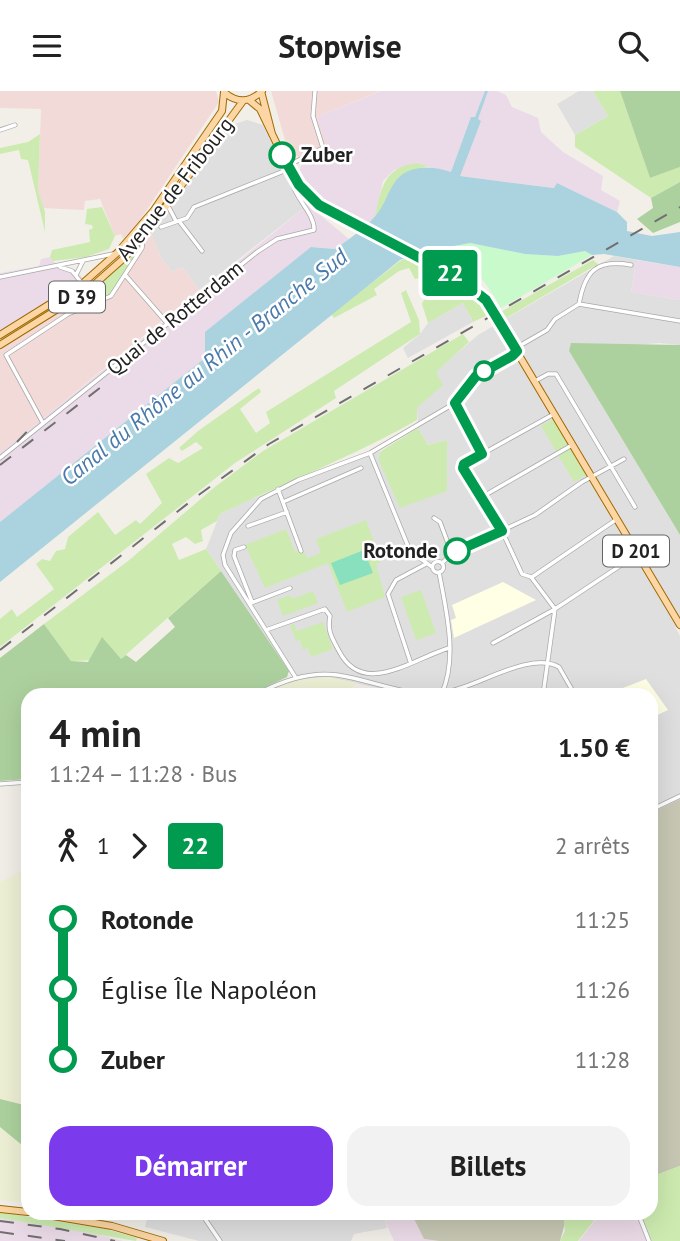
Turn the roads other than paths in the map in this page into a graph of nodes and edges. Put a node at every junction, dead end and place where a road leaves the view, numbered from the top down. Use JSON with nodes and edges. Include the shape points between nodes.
{"nodes":[{"id":1,"x":262,"y":91,"type":"edge"},
{"id":2,"x":315,"y":91,"type":"edge"},
{"id":3,"x":224,"y":92,"type":"edge"},
{"id":4,"x":246,"y":100,"type":"junction"},
{"id":5,"x":15,"y":125,"type":"dead end"},
{"id":6,"x":0,"y":130,"type":"edge"},
{"id":7,"x":273,"y":136,"type":"junction"},
{"id":8,"x":288,"y":167,"type":"junction"},
{"id":9,"x":295,"y":180,"type":"junction"},
{"id":10,"x":167,"y":204,"type":"junction"},
{"id":11,"x":177,"y":221,"type":"junction"},
{"id":12,"x":161,"y":227,"type":"dead end"},
{"id":13,"x":144,"y":236,"type":"junction"},
{"id":14,"x":201,"y":251,"type":"dead end"},
{"id":15,"x":118,"y":252,"type":"junction"},
{"id":16,"x":83,"y":261,"type":"junction"},
{"id":17,"x":631,"y":265,"type":"dead end"},
{"id":18,"x":59,"y":267,"type":"junction"},
{"id":19,"x":76,"y":276,"type":"junction"},
{"id":20,"x":125,"y":276,"type":"junction"},
{"id":21,"x":0,"y":277,"type":"edge"},
{"id":22,"x":82,"y":284,"type":"junction"},
{"id":23,"x":88,"y":290,"type":"junction"},
{"id":24,"x":98,"y":303,"type":"junction"},
{"id":25,"x":579,"y":304,"type":"junction"},
{"id":26,"x":680,"y":321,"type":"edge"},
{"id":27,"x":166,"y":322,"type":"junction"},
{"id":28,"x":0,"y":335,"type":"edge"},
{"id":29,"x":0,"y":345,"type":"edge"},
{"id":30,"x":517,"y":351,"type":"junction"},
{"id":31,"x":3,"y":355,"type":"edge"},
{"id":32,"x":535,"y":381,"type":"junction"},
{"id":33,"x":455,"y":403,"type":"junction"},
{"id":34,"x":554,"y":414,"type":"junction"},
{"id":35,"x":43,"y":423,"type":"junction"},
{"id":36,"x":572,"y":445,"type":"junction"},
{"id":37,"x":370,"y":453,"type":"junction"},
{"id":38,"x":482,"y":454,"type":"junction"},
{"id":39,"x":0,"y":458,"type":"edge"},
{"id":40,"x":624,"y":459,"type":"dead end"},
{"id":41,"x":611,"y":466,"type":"junction"},
{"id":42,"x":361,"y":468,"type":"dead end"},
{"id":43,"x":592,"y":476,"type":"junction"},
{"id":44,"x":278,"y":489,"type":"junction"},
{"id":45,"x":482,"y":497,"type":"junction"},
{"id":46,"x":283,"y":502,"type":"junction"},
{"id":47,"x":635,"y":507,"type":"dead end"},
{"id":48,"x":287,"y":512,"type":"junction"},
{"id":49,"x":434,"y":518,"type":"dead end"},
{"id":50,"x":617,"y":520,"type":"junction"},
{"id":51,"x":248,"y":526,"type":"dead end"},
{"id":52,"x":502,"y":531,"type":"junction"},
{"id":53,"x":244,"y":547,"type":"dead end"},
{"id":54,"x":301,"y":551,"type":"dead end"},
{"id":55,"x":452,"y":554,"type":"junction"},
{"id":56,"x":638,"y":554,"type":"junction"},
{"id":57,"x":442,"y":563,"type":"junction"},
{"id":58,"x":426,"y":564,"type":"junction"},
{"id":59,"x":432,"y":567,"type":"junction"},
{"id":60,"x":240,"y":571,"type":"junction"},
{"id":61,"x":439,"y":572,"type":"junction"},
{"id":62,"x":230,"y":575,"type":"junction"},
{"id":63,"x":531,"y":577,"type":"junction"},
{"id":64,"x":290,"y":589,"type":"dead end"},
{"id":65,"x":251,"y":603,"type":"junction"},
{"id":66,"x":555,"y":609,"type":"junction"},
{"id":67,"x":680,"y":625,"type":"edge"},
{"id":68,"x":266,"y":630,"type":"junction"},
{"id":69,"x":493,"y":643,"type":"dead end"},
{"id":70,"x":449,"y":648,"type":"junction"},
{"id":71,"x":410,"y":662,"type":"junction"},
{"id":72,"x":549,"y":662,"type":"junction"},
{"id":73,"x":296,"y":678,"type":"junction"},
{"id":74,"x":448,"y":682,"type":"junction"},
{"id":75,"x":272,"y":688,"type":"edge"},
{"id":76,"x":393,"y":688,"type":"edge"},
{"id":77,"x":445,"y":688,"type":"edge"},
{"id":78,"x":455,"y":688,"type":"edge"},
{"id":79,"x":459,"y":688,"type":"edge"},
{"id":80,"x":544,"y":688,"type":"edge"},
{"id":81,"x":571,"y":688,"type":"edge"},
{"id":82,"x":21,"y":782,"type":"edge"},
{"id":83,"x":0,"y":784,"type":"edge"},
{"id":84,"x":680,"y":796,"type":"edge"},
{"id":85,"x":658,"y":807,"type":"edge"},
{"id":86,"x":0,"y":1209,"type":"edge"},
{"id":87,"x":21,"y":1211,"type":"edge"},
{"id":88,"x":73,"y":1220,"type":"edge"},
{"id":89,"x":206,"y":1220,"type":"edge"},
{"id":90,"x":641,"y":1220,"type":"edge"},
{"id":91,"x":163,"y":1241,"type":"edge"},
{"id":92,"x":220,"y":1241,"type":"edge"},
{"id":93,"x":649,"y":1241,"type":"edge"}],
"edges":[{"from":1,"to":4,"type":"main road","name":"Avenue de Fribourg"},
{"from":1,"to":7,"type":"main road","number":"D 201"},
{"from":2,"to":8,"type":"street","via":[[313,116],[323,148]]},
{"from":3,"to":4,"type":"main road"},
{"from":3,"to":15,"type":"main road","name":"Avenue de Fribourg","number":"D 39","via":[[222,111],[154,210]]},
{"from":4,"to":7,"type":"main road","number":"D 201","via":[[260,109]]},
{"from":4,"to":10,"type":"main road","name":"Avenue de Fribourg","number":"D 39"},
{"from":5,"to":6,"type":"street"},
{"from":7,"to":8,"type":"main road","number":"D 201"},
{"from":8,"to":9,"type":"main road","number":"D 201"},
{"from":8,"to":11,"type":"street","via":[[194,207],[187,218]]},
{"from":9,"to":27,"type":"street","name":"Quai de Rotterdam","via":[[295,193],[315,225],[311,233],[270,243]]},
{"from":9,"to":30,"type":"main road","number":"D 201","via":[[319,205],[479,292]]},
{"from":10,"to":11,"type":"street"},
{"from":10,"to":13,"type":"main road","name":"Avenue de Fribourg","number":"D 39"},
{"from":11,"to":12,"type":"street"},
{"from":11,"to":14,"type":"street"},
{"from":13,"to":20,"type":"street"},
{"from":13,"to":23,"type":"main road","name":"Avenue de Fribourg","number":"D 39"},
{"from":15,"to":16,"type":"street"},
{"from":15,"to":22,"type":"main road","name":"Avenue de Fribourg","number":"D 39"},
{"from":16,"to":18,"type":"street"},
{"from":16,"to":19,"type":"street"},
{"from":17,"to":25,"type":"street","via":[[607,263],[593,271],[583,282]]},
{"from":18,"to":19,"type":"street"},
{"from":18,"to":21,"type":"street"},
{"from":19,"to":22,"type":"street"},
{"from":20,"to":24,"type":"street","via":[[111,296]]},
{"from":20,"to":27,"type":"street"},
{"from":22,"to":23,"type":"street"},
{"from":22,"to":28,"type":"main road","name":"Avenue de Fribourg","number":"D 39"},
{"from":23,"to":24,"type":"street"},
{"from":23,"to":29,"type":"main road","name":"Avenue de Fribourg","number":"D 39"},
{"from":24,"to":31,"type":"street","via":[[68,314]]},
{"from":25,"to":26,"type":"street"},
{"from":25,"to":30,"type":"street"},
{"from":27,"to":35,"type":"street","name":"Quai de Rotterdam"},
{"from":30,"to":32,"type":"main road","number":"D 201"},
{"from":30,"to":33,"type":"street","via":[[476,376]]},
{"from":31,"to":35,"type":"street"},
{"from":32,"to":34,"type":"main road","number":"D 201"},
{"from":32,"to":41,"type":"street","via":[[556,375]]},
{"from":33,"to":37,"type":"street"},
{"from":33,"to":38,"type":"street"},
{"from":34,"to":36,"type":"main road","number":"D 201"},
{"from":34,"to":38,"type":"street"},
{"from":35,"to":39,"type":"street","name":"Quai de Rotterdam"},
{"from":36,"to":43,"type":"main road","number":"D 201"},
{"from":36,"to":45,"type":"street"},
{"from":37,"to":44,"type":"street"},
{"from":37,"to":58,"type":"street","via":[[410,551]]},
{"from":38,"to":45,"type":"street","via":[[463,468]]},
{"from":40,"to":41,"type":"street"},
{"from":41,"to":43,"type":"street"},
{"from":41,"to":47,"type":"street"},
{"from":42,"to":46,"type":"street"},
{"from":43,"to":50,"type":"main road","number":"D 201"},
{"from":43,"to":52,"type":"street","via":[[535,515]]},
{"from":44,"to":46,"type":"street"},
{"from":44,"to":62,"type":"street","via":[[261,499],[231,533],[223,555]]},
{"from":45,"to":52,"type":"street"},
{"from":46,"to":48,"type":"street"},
{"from":48,"to":51,"type":"street"},
{"from":48,"to":54,"type":"street"},
{"from":49,"to":55,"type":"street","via":[[440,522]]},
{"from":50,"to":56,"type":"main road","number":"D 201"},
{"from":50,"to":63,"type":"street"},
{"from":52,"to":55,"type":"street"},
{"from":52,"to":63,"type":"street","via":[[522,574]]},
{"from":53,"to":60,"type":"street","via":[[234,553]]},
{"from":55,"to":57,"type":"street"},
{"from":56,"to":66,"type":"street"},
{"from":56,"to":67,"type":"main road","number":"D 201"},
{"from":57,"to":59,"type":"street","via":[[435,561]]},
{"from":57,"to":61,"type":"street"},
{"from":58,"to":59,"type":"street"},
{"from":58,"to":71,"type":"street","via":[[396,580],[388,594]]},
{"from":59,"to":61,"type":"street"},
{"from":60,"to":62,"type":"street"},
{"from":60,"to":65,"type":"street"},
{"from":61,"to":70,"type":"street"},
{"from":62,"to":65,"type":"street"},
{"from":63,"to":66,"type":"street"},
{"from":64,"to":65,"type":"street"},
{"from":65,"to":68,"type":"street"},
{"from":66,"to":69,"type":"street"},
{"from":66,"to":72,"type":"street"},
{"from":68,"to":71,"type":"street","via":[[325,609],[330,616],[328,629],[341,656],[355,671],[369,675]]},
{"from":68,"to":73,"type":"street"},
{"from":70,"to":71,"type":"street"},
{"from":70,"to":74,"type":"street"},
{"from":72,"to":79,"type":"street"},
{"from":72,"to":80,"type":"street"},
{"from":72,"to":81,"type":"street","via":[[559,667]]},
{"from":73,"to":75,"type":"street"},
{"from":73,"to":76,"type":"street","via":[[336,675]]},
{"from":74,"to":77,"type":"street"},
{"from":74,"to":78,"type":"street"},
{"from":82,"to":83,"type":"street"},
{"from":84,"to":85,"type":"street"},
{"from":86,"to":87,"type":"main road"},
{"from":88,"to":91,"type":"main road"},
{"from":89,"to":92,"type":"street"},
{"from":90,"to":93,"type":"street"}]}
